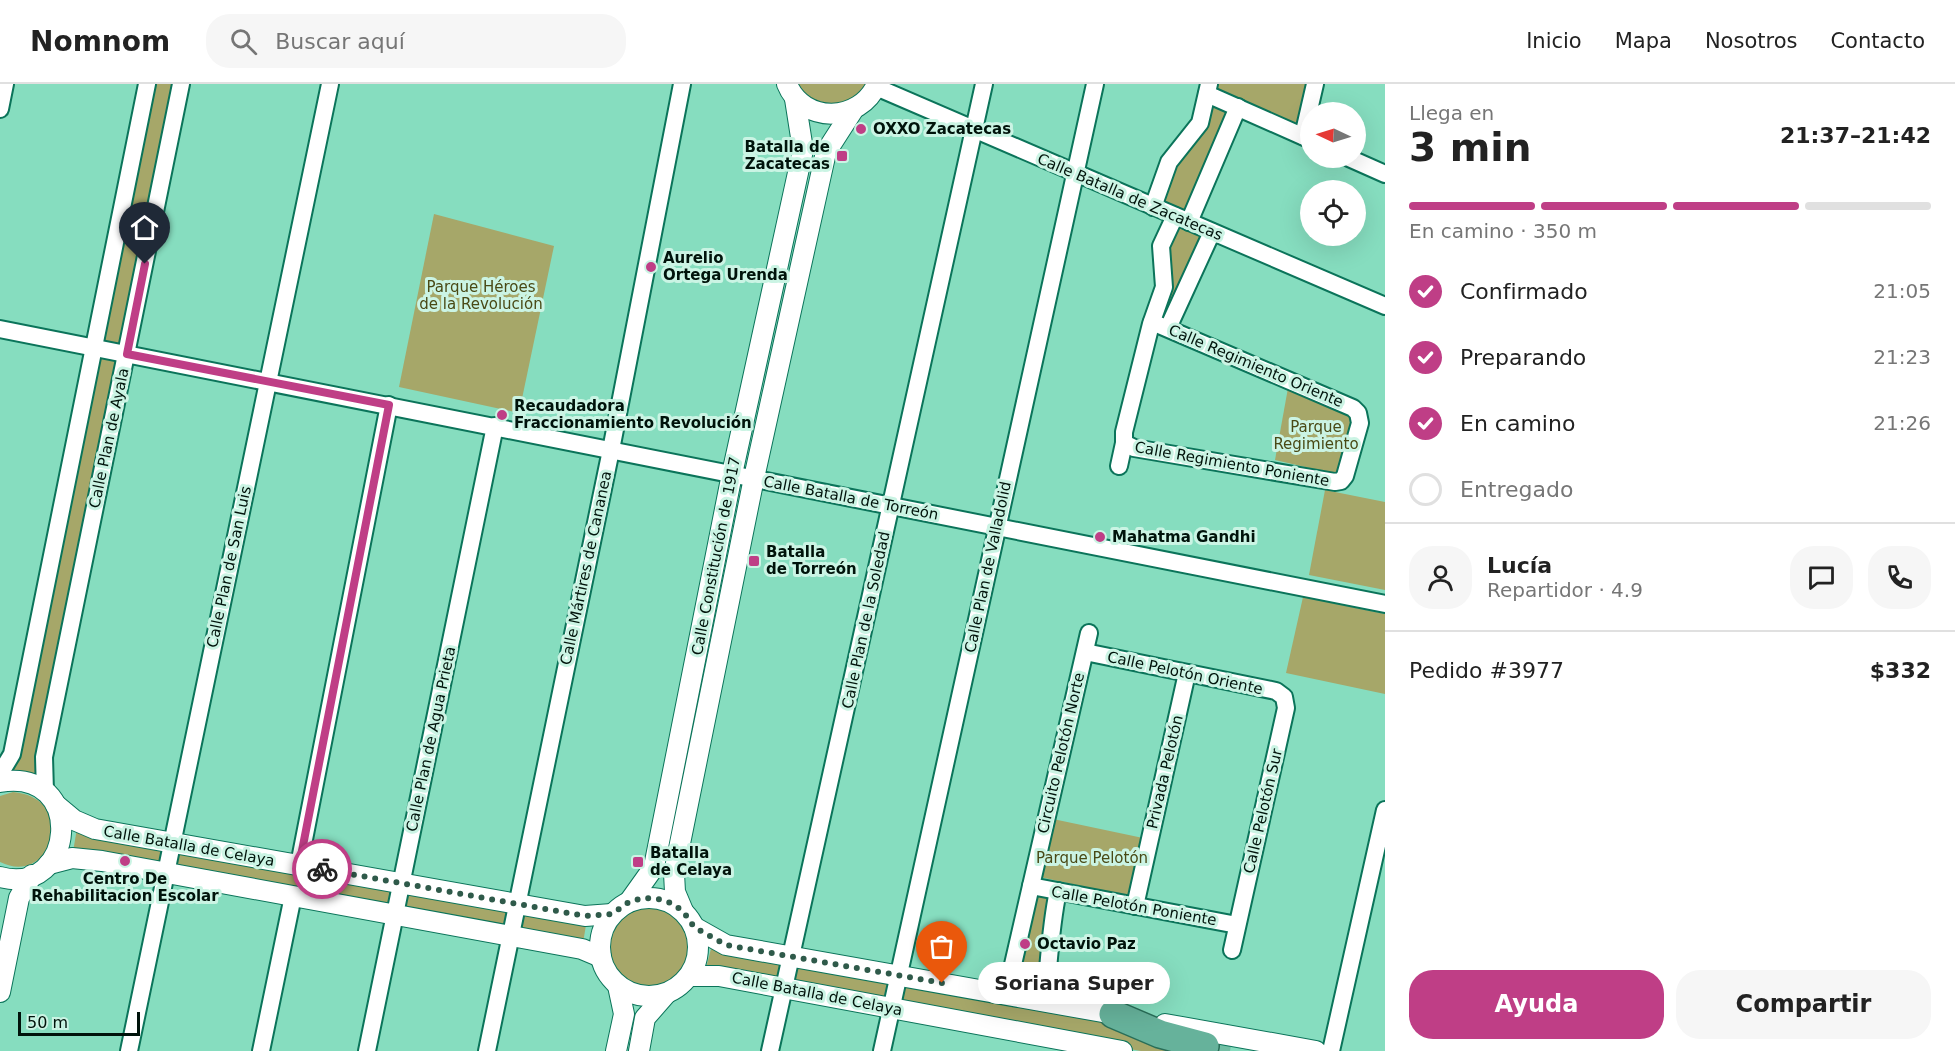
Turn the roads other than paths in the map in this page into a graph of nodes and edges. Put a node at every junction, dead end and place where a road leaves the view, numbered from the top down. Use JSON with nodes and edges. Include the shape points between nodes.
{"nodes":[{"id":1,"x":5,"y":84,"type":"edge"},
{"id":2,"x":147,"y":84,"type":"edge"},
{"id":3,"x":181,"y":84,"type":"edge"},
{"id":4,"x":330,"y":84,"type":"edge"},
{"id":5,"x":682,"y":84,"type":"edge"},
{"id":6,"x":984,"y":84,"type":"edge"},
{"id":7,"x":1095,"y":84,"type":"edge"},
{"id":8,"x":1315,"y":84,"type":"edge"},
{"id":9,"x":876,"y":85,"type":"edge"},
{"id":10,"x":1208,"y":89,"type":"edge"},
{"id":11,"x":791,"y":91,"type":"edge"},
{"id":12,"x":1312,"y":102,"type":"edge"},
{"id":13,"x":1238,"y":107,"type":"junction"},
{"id":14,"x":0,"y":109,"type":"edge"},
{"id":15,"x":853,"y":110,"type":"junction"},
{"id":16,"x":974,"y":130,"type":"junction"},
{"id":17,"x":1300,"y":135,"type":"edge"},
{"id":18,"x":1366,"y":166,"type":"edge"},
{"id":19,"x":1075,"y":173,"type":"junction"},
{"id":20,"x":1385,"y":174,"type":"edge"},
{"id":21,"x":1153,"y":207,"type":"junction"},
{"id":22,"x":1182,"y":219,"type":"junction"},
{"id":23,"x":1212,"y":232,"type":"junction"},
{"id":24,"x":1385,"y":306,"type":"edge"},
{"id":25,"x":1152,"y":322,"type":"junction"},
{"id":26,"x":1168,"y":328,"type":"junction"},
{"id":27,"x":0,"y":329,"type":"edge"},
{"id":28,"x":94,"y":347,"type":"junction"},
{"id":29,"x":127,"y":354,"type":"junction"},
{"id":30,"x":268,"y":381,"type":"junction"},
{"id":31,"x":389,"y":405,"type":"junction"},
{"id":32,"x":495,"y":426,"type":"junction"},
{"id":33,"x":1124,"y":443,"type":"junction"},
{"id":34,"x":611,"y":450,"type":"junction"},
{"id":35,"x":1119,"y":466,"type":"dead end"},
{"id":36,"x":732,"y":474,"type":"junction"},
{"id":37,"x":754,"y":478,"type":"junction"},
{"id":38,"x":1341,"y":481,"type":"joint"},
{"id":39,"x":891,"y":506,"type":"junction"},
{"id":40,"x":997,"y":527,"type":"junction"},
{"id":41,"x":1385,"y":604,"type":"edge"},
{"id":42,"x":1089,"y":633,"type":"dead end"},
{"id":43,"x":1084,"y":652,"type":"junction"},
{"id":44,"x":1187,"y":673,"type":"junction"},
{"id":45,"x":1284,"y":697,"type":"joint"},
{"id":46,"x":0,"y":774,"type":"edge"},
{"id":47,"x":0,"y":782,"type":"edge"},
{"id":48,"x":51,"y":799,"type":"junction"},
{"id":49,"x":1385,"y":810,"type":"edge"},
{"id":50,"x":173,"y":843,"type":"junction"},
{"id":51,"x":299,"y":866,"type":"junction"},
{"id":52,"x":40,"y":870,"type":"junction"},
{"id":53,"x":166,"y":873,"type":"junction"},
{"id":54,"x":0,"y":877,"type":"edge"},
{"id":55,"x":401,"y":883,"type":"junction"},
{"id":56,"x":1031,"y":886,"type":"junction"},
{"id":57,"x":1058,"y":891,"type":"junction"},
{"id":58,"x":293,"y":896,"type":"junction"},
{"id":59,"x":629,"y":902,"type":"junction"},
{"id":60,"x":517,"y":904,"type":"junction"},
{"id":61,"x":1135,"y":906,"type":"junction"},
{"id":62,"x":612,"y":914,"type":"junction"},
{"id":63,"x":395,"y":915,"type":"junction"},
{"id":64,"x":688,"y":919,"type":"junction"},
{"id":65,"x":1237,"y":925,"type":"junction"},
{"id":66,"x":511,"y":936,"type":"junction"},
{"id":67,"x":1232,"y":950,"type":"dead end"},
{"id":68,"x":792,"y":956,"type":"junction"},
{"id":69,"x":601,"y":957,"type":"junction"},
{"id":70,"x":689,"y":976,"type":"junction"},
{"id":71,"x":899,"y":976,"type":"junction"},
{"id":72,"x":618,"y":986,"type":"junction"},
{"id":73,"x":784,"y":988,"type":"junction"},
{"id":74,"x":0,"y":992,"type":"edge"},
{"id":75,"x":666,"y":994,"type":"junction"},
{"id":76,"x":1006,"y":995,"type":"junction"},
{"id":77,"x":1045,"y":1002,"type":"junction"},
{"id":78,"x":891,"y":1008,"type":"junction"},
{"id":79,"x":1113,"y":1014,"type":"junction"},
{"id":80,"x":1205,"y":1046,"type":"dead end"},
{"id":81,"x":129,"y":1051,"type":"edge"},
{"id":82,"x":261,"y":1051,"type":"edge"},
{"id":83,"x":367,"y":1051,"type":"edge"},
{"id":84,"x":487,"y":1051,"type":"edge"},
{"id":85,"x":616,"y":1051,"type":"edge"},
{"id":86,"x":639,"y":1051,"type":"edge"},
{"id":87,"x":771,"y":1051,"type":"edge"},
{"id":88,"x":882,"y":1051,"type":"edge"},
{"id":89,"x":1122,"y":1051,"type":"edge"},
{"id":90,"x":1316,"y":1051,"type":"edge"},
{"id":91,"x":1331,"y":1051,"type":"edge"}],
"edges":[{"from":1,"to":14,"type":"street"},
{"from":2,"to":28,"type":"street"},
{"from":3,"to":29,"type":"street","name":"Calle Plan de Ayala"},
{"from":4,"to":30,"type":"street","name":"Calle Plan de San Luis"},
{"from":5,"to":34,"type":"street","name":"Calle Mártires de Cananea"},
{"from":6,"to":16,"type":"street","name":"Calle Plan de la Soledad"},
{"from":7,"to":19,"type":"street","name":"Calle Plan de Valladolid"},
{"from":8,"to":12,"type":"street"},
{"from":9,"to":15,"type":"street","name":"Calle Constitución de 1917"},
{"from":9,"to":16,"type":"street","name":"Calle Batalla de Zacatecas"},
{"from":10,"to":13,"type":"street"},
{"from":10,"to":21,"type":"street","via":[[1200,123],[1169,162]]},
{"from":11,"to":15,"type":"street","via":[[808,108],[822,114]]},
{"from":11,"to":36,"type":"street","name":"Calle Constitución de 1917","via":[[803,150]]},
{"from":13,"to":17,"type":"street"},
{"from":13,"to":22,"type":"street"},
{"from":15,"to":37,"type":"street","name":"Calle Constitución de 1917","via":[[825,152]]},
{"from":16,"to":19,"type":"street","name":"Calle Batalla de Zacatecas"},
{"from":16,"to":39,"type":"street","name":"Calle Plan de la Soledad"},
{"from":18,"to":20,"type":"street"},
{"from":19,"to":21,"type":"street","name":"Calle Batalla de Zacatecas"},
{"from":19,"to":40,"type":"street","name":"Calle Plan de Valladolid"},
{"from":21,"to":22,"type":"street","name":"Calle Batalla de Zacatecas"},
{"from":22,"to":23,"type":"street","name":"Calle Batalla de Zacatecas"},
{"from":22,"to":25,"type":"street","via":[[1161,246],[1164,287]]},
{"from":23,"to":24,"type":"street","name":"Calle Batalla de Zacatecas"},
{"from":23,"to":26,"type":"street"},
{"from":25,"to":26,"type":"street","name":"Calle Regimiento Oriente"},
{"from":25,"to":33,"type":"street"},
{"from":26,"to":38,"type":"street","name":"Calle Regimiento Oriente","via":[[1353,408],[1360,423]]},
{"from":27,"to":28,"type":"street","name":"Calle Batalla de Torreón"},
{"from":28,"to":29,"type":"street","name":"Calle Batalla de Torreón"},
{"from":28,"to":46,"type":"street","via":[[12,754]]},
{"from":29,"to":30,"type":"street","name":"Calle Batalla de Torreón"},
{"from":29,"to":48,"type":"street","name":"Calle Plan de Ayala","via":[[44,757]]},
{"from":30,"to":31,"type":"street","name":"Calle Batalla de Torreón"},
{"from":30,"to":50,"type":"street","name":"Calle Plan de San Luis"},
{"from":31,"to":32,"type":"street","name":"Calle Batalla de Torreón"},
{"from":31,"to":51,"type":"street"},
{"from":32,"to":34,"type":"street","name":"Calle Batalla de Torreón"},
{"from":32,"to":55,"type":"street","name":"Calle Plan de Agua Prieta"},
{"from":33,"to":35,"type":"street"},
{"from":33,"to":38,"type":"street","name":"Calle Regimiento Poniente","via":[[1134,448],[1327,482]]},
{"from":34,"to":36,"type":"street","name":"Calle Batalla de Torreón"},
{"from":34,"to":60,"type":"street","name":"Calle Mártires de Cananea"},
{"from":36,"to":37,"type":"street","name":"Calle Batalla de Torreón"},
{"from":36,"to":59,"type":"street","name":"Calle Constitución de 1917","via":[[654,867]]},
{"from":37,"to":39,"type":"street","name":"Calle Batalla de Torreón"},
{"from":37,"to":64,"type":"street","name":"Calle Constitución de 1917","via":[[674,873],[675,892]]},
{"from":39,"to":40,"type":"street","name":"Calle Batalla de Torreón"},
{"from":39,"to":68,"type":"street","name":"Calle Plan de la Soledad"},
{"from":40,"to":41,"type":"street","name":"Calle Batalla de Torreón"},
{"from":40,"to":71,"type":"street","name":"Calle Plan de Valladolid"},
{"from":42,"to":43,"type":"street","name":"Circuito Pelotón Norte"},
{"from":43,"to":44,"type":"street","name":"Calle Pelotón Oriente"},
{"from":43,"to":56,"type":"street","name":"Circuito Pelotón Norte"},
{"from":44,"to":45,"type":"street","name":"Calle Pelotón Oriente","via":[[1276,691]]},
{"from":44,"to":61,"type":"street","name":"Privada Pelotón"},
{"from":45,"to":65,"type":"street","name":"Calle Pelotón Sur","via":[[1286,708]]},
{"from":47,"to":48,"type":"street","name":"Calle Batalla de Celaya","via":[[30,783]]},
{"from":48,"to":50,"type":"street","name":"Calle Batalla de Celaya","via":[[74,820],[95,830]]},
{"from":48,"to":52,"type":"street","via":[[62,820],[62,836],[58,851]]},
{"from":49,"to":91,"type":"street"},
{"from":50,"to":51,"type":"street","name":"Calle Batalla de Celaya"},
{"from":50,"to":53,"type":"street","name":"Calle Plan de San Luis"},
{"from":51,"to":55,"type":"street","name":"Calle Batalla de Celaya"},
{"from":52,"to":53,"type":"street","name":"Calle Batalla de Celaya","via":[[72,858]]},
{"from":52,"to":54,"type":"street","name":"Calle Batalla de Celaya","via":[[23,878]]},
{"from":52,"to":74,"type":"street","via":[[19,898]]},
{"from":53,"to":58,"type":"street","name":"Calle Batalla de Celaya"},
{"from":53,"to":81,"type":"street","name":"Calle Plan de San Luis"},
{"from":55,"to":60,"type":"street","name":"Calle Batalla de Celaya"},
{"from":55,"to":63,"type":"street","name":"Calle Plan de Agua Prieta"},
{"from":56,"to":57,"type":"street","name":"Calle Pelotón Poniente"},
{"from":56,"to":76,"type":"street","name":"Circuito Pelotón Norte"},
{"from":57,"to":61,"type":"street","name":"Calle Pelotón Poniente"},
{"from":57,"to":77,"type":"street","via":[[1051,922]]},
{"from":58,"to":63,"type":"street","name":"Calle Batalla de Celaya"},
{"from":58,"to":82,"type":"street"},
{"from":59,"to":62,"type":"street"},
{"from":59,"to":64,"type":"street","via":[[658,899],[671,903]]},
{"from":60,"to":62,"type":"street","name":"Calle Batalla de Celaya","via":[[585,916]]},
{"from":60,"to":66,"type":"street","name":"Calle Mártires de Cananea"},
{"from":61,"to":65,"type":"street","name":"Calle Pelotón Poniente"},
{"from":62,"to":69,"type":"street","via":[[600,942]]},
{"from":63,"to":66,"type":"street","name":"Calle Batalla de Celaya"},
{"from":63,"to":83,"type":"street","name":"Calle Plan de Agua Prieta"},
{"from":64,"to":68,"type":"street","name":"Calle Batalla de Celaya","via":[[726,945]]},
{"from":64,"to":70,"type":"street","via":[[698,943]]},
{"from":65,"to":67,"type":"street","name":"Calle Pelotón Sur"},
{"from":66,"to":69,"type":"street","name":"Calle Batalla de Celaya","via":[[582,949]]},
{"from":66,"to":84,"type":"street","name":"Calle Mártires de Cananea"},
{"from":68,"to":71,"type":"street","name":"Calle Batalla de Celaya"},
{"from":68,"to":73,"type":"street","name":"Calle Plan de la Soledad"},
{"from":69,"to":72,"type":"street"},
{"from":70,"to":73,"type":"street","name":"Calle Batalla de Celaya","via":[[719,976]]},
{"from":70,"to":75,"type":"street"},
{"from":71,"to":76,"type":"street","name":"Calle Batalla de Celaya"},
{"from":71,"to":78,"type":"street","name":"Calle Plan de Valladolid"},
{"from":72,"to":75,"type":"street","via":[[649,997]]},
{"from":72,"to":85,"type":"street","via":[[624,1014]]},
{"from":73,"to":78,"type":"street","name":"Calle Batalla de Celaya"},
{"from":73,"to":87,"type":"street","name":"Calle Plan de la Soledad"},
{"from":75,"to":86,"type":"street","via":[[645,1018]]},
{"from":76,"to":77,"type":"street","name":"Calle Batalla de Celaya"},
{"from":77,"to":79,"type":"street","name":"Calle Batalla de Celaya"},
{"from":78,"to":88,"type":"street","name":"Calle Plan de Valladolid"},
{"from":78,"to":89,"type":"street","name":"Calle Batalla de Celaya"},
{"from":79,"to":80,"type":"highway","via":[[1160,1034]]},
{"from":79,"to":90,"type":"street","name":"Calle Batalla de Celaya"}]}
